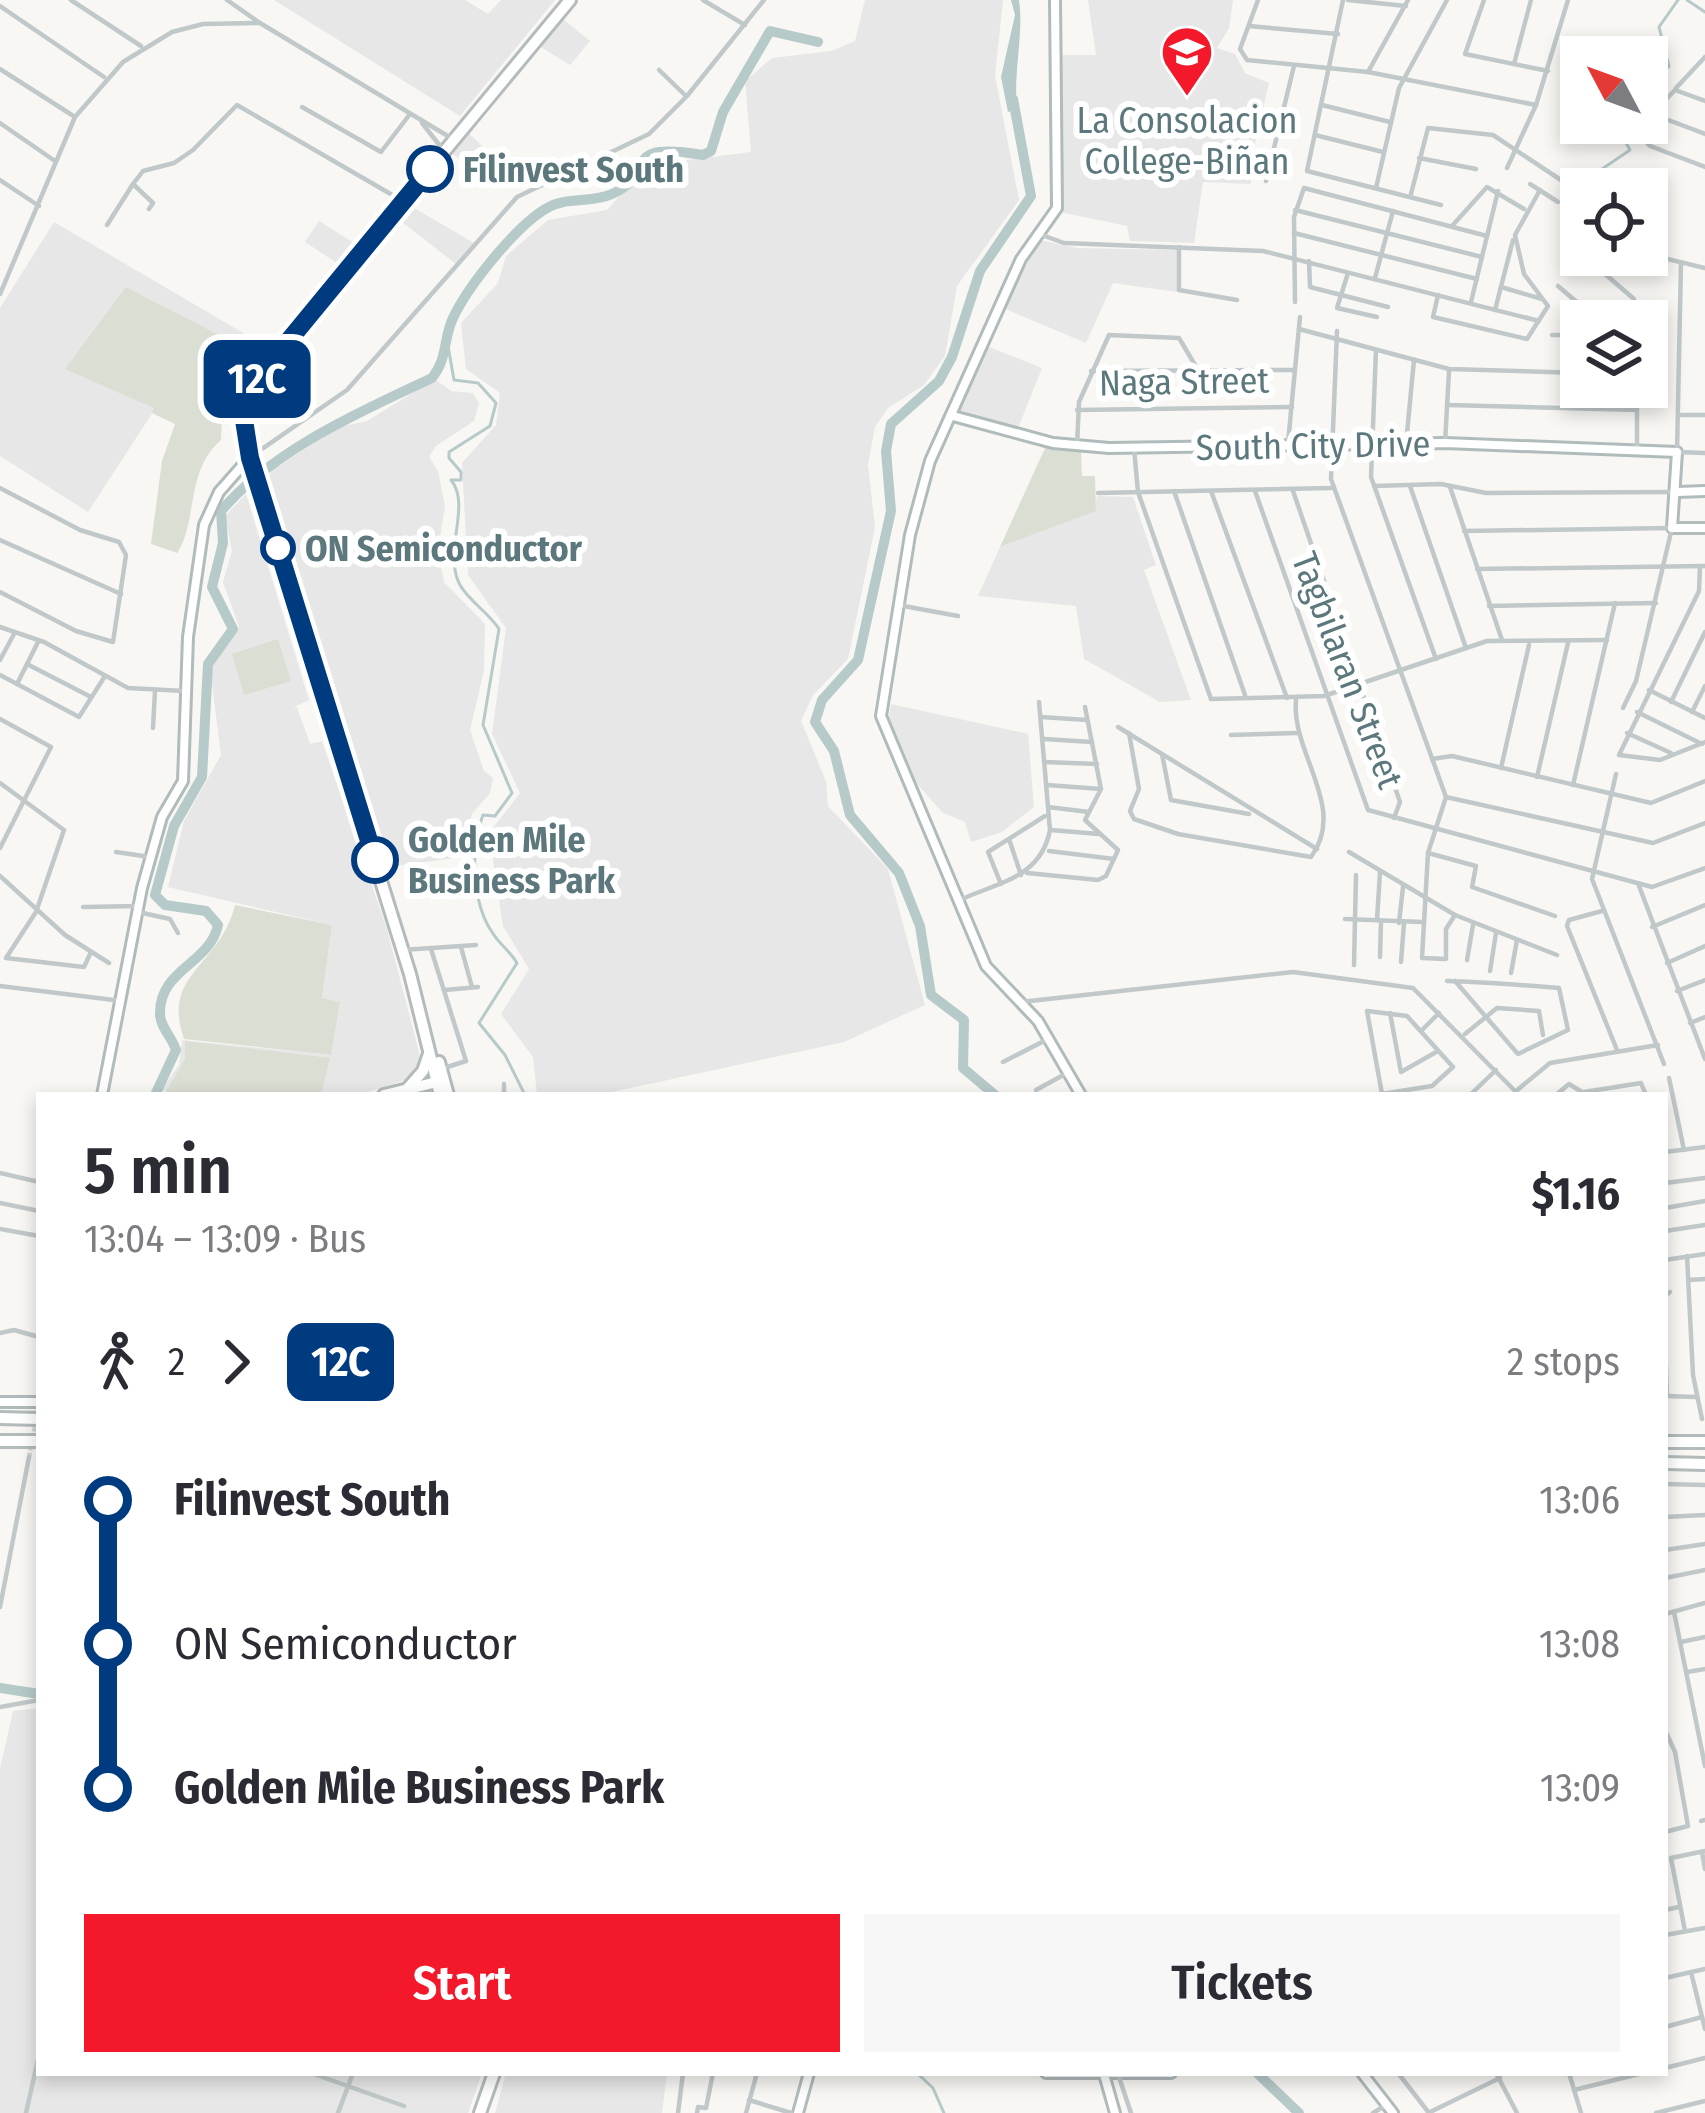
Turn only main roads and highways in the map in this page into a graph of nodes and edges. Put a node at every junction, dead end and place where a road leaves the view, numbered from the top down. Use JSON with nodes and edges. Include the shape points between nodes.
{"nodes":[{"id":1,"x":570,"y":0,"type":"edge"},
{"id":2,"x":410,"y":974,"type":"junction"},
{"id":3,"x":429,"y":1053,"type":"junction"},
{"id":4,"x":441,"y":1088,"type":"edge"},
{"id":5,"x":405,"y":1090,"type":"junction"},
{"id":6,"x":397,"y":1092,"type":"edge"},
{"id":7,"x":0,"y":1418,"type":"edge"},
{"id":8,"x":36,"y":1419,"type":"edge"},
{"id":9,"x":0,"y":1441,"type":"edge"},
{"id":10,"x":36,"y":1441,"type":"edge"},
{"id":11,"x":1668,"y":1442,"type":"edge"},
{"id":12,"x":1705,"y":1442,"type":"edge"},
{"id":13,"x":1668,"y":1463,"type":"edge"},
{"id":14,"x":1705,"y":1464,"type":"edge"},
{"id":15,"x":493,"y":2076,"type":"edge"},
{"id":16,"x":480,"y":2113,"type":"edge"}],
"edges":[{"from":1,"to":2,"type":"highway","via":[[257,379],[244,420]]},
{"from":2,"to":3,"type":"highway"},
{"from":2,"to":4,"type":"highway"},
{"from":3,"to":4,"type":"highway"},
{"from":3,"to":5,"type":"highway"},
{"from":4,"to":5,"type":"highway"},
{"from":5,"to":6,"type":"highway"},
{"from":7,"to":8,"type":"highway"},
{"from":9,"to":10,"type":"highway"},
{"from":11,"to":12,"type":"highway"},
{"from":13,"to":14,"type":"highway"},
{"from":15,"to":16,"type":"highway"}]}
